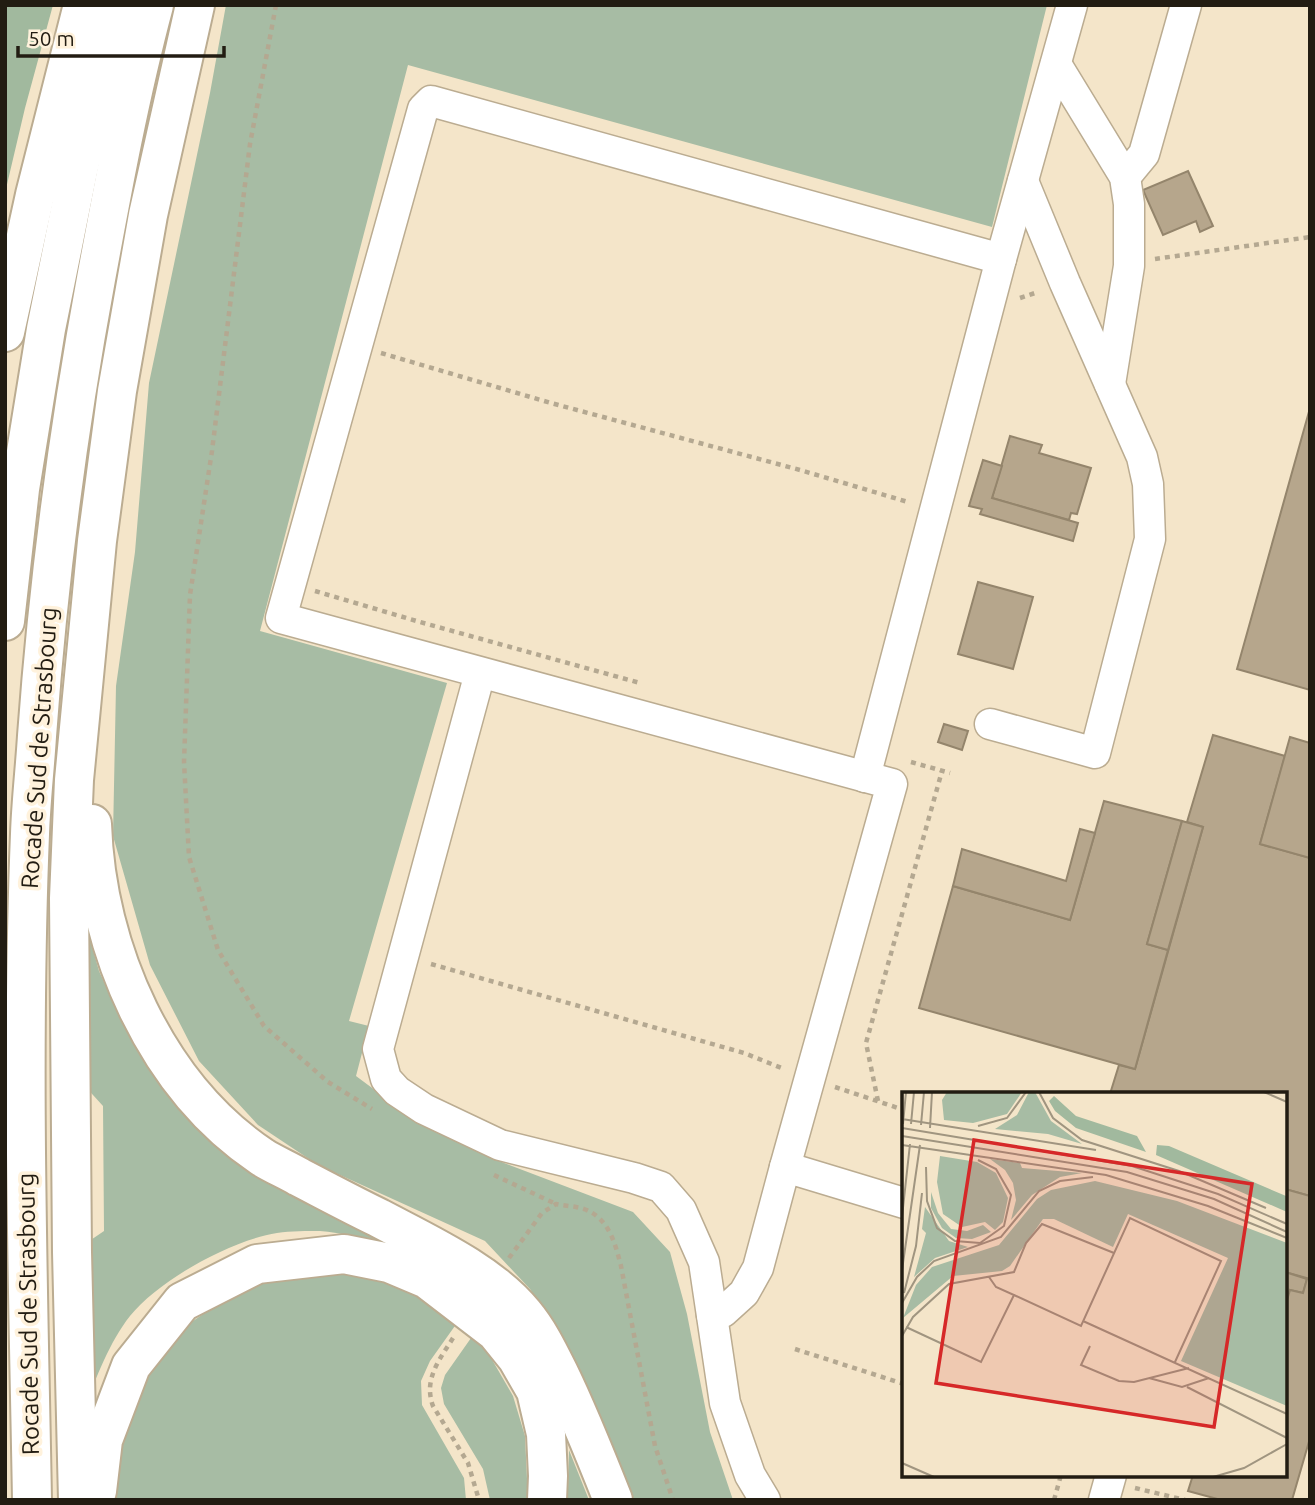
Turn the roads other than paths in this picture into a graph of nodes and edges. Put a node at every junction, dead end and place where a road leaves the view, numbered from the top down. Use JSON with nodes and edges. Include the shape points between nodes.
{"nodes":[{"id":1,"x":83,"y":5,"type":"edge"},
{"id":2,"x":116,"y":5,"type":"edge"},
{"id":3,"x":154,"y":5,"type":"edge"},
{"id":4,"x":195,"y":5,"type":"edge"},
{"id":5,"x":1072,"y":5,"type":"edge"},
{"id":6,"x":1186,"y":5,"type":"edge"},
{"id":7,"x":1056,"y":64,"type":"junction"},
{"id":8,"x":1125,"y":177,"type":"junction"},
{"id":9,"x":1023,"y":181,"type":"junction"},
{"id":10,"x":1001,"y":259,"type":"junction"},
{"id":11,"x":5,"y":332,"type":"edge"},
{"id":12,"x":1110,"y":384,"type":"junction"},
{"id":13,"x":5,"y":621,"type":"edge"},
{"id":14,"x":86,"y":654,"type":"junction"},
{"id":15,"x":480,"y":673,"type":"junction"},
{"id":16,"x":990,"y":724,"type":"dead end"},
{"id":17,"x":865,"y":777,"type":"junction"},
{"id":18,"x":785,"y":1167,"type":"junction"},
{"id":19,"x":902,"y":1202,"type":"edge"},
{"id":20,"x":712,"y":1315,"type":"junction"},
{"id":21,"x":1122,"y":1481,"type":"edge"},
{"id":22,"x":32,"y":1500,"type":"edge"},
{"id":23,"x":78,"y":1500,"type":"edge"},
{"id":24,"x":96,"y":1500,"type":"edge"},
{"id":25,"x":547,"y":1500,"type":"edge"},
{"id":26,"x":613,"y":1500,"type":"edge"},
{"id":27,"x":765,"y":1500,"type":"edge"},
{"id":28,"x":1104,"y":1500,"type":"edge"}],
"edges":[{"from":1,"to":11,"type":"highway"},
{"from":2,"to":13,"type":"highway","name":"Rocade Sud de Strasbourg","via":[[46,329]]},
{"from":3,"to":22,"type":"highway","name":"Rocade Sud de Strasbourg","via":[[112,192],[83,351],[59,510],[42,671],[30,830],[26,993]]},
{"from":4,"to":14,"type":"highway","via":[[148,215],[117,391]]},
{"from":5,"to":7,"type":"lane"},
{"from":6,"to":8,"type":"lane","via":[[1144,154]]},
{"from":7,"to":8,"type":"lane"},
{"from":7,"to":9,"type":"lane"},
{"from":8,"to":12,"type":"lane","via":[[1129,266]]},
{"from":9,"to":10,"type":"lane"},
{"from":9,"to":12,"type":"lane"},
{"from":10,"to":15,"type":"lane","via":[[431,101],[423,109],[281,618]]},
{"from":10,"to":17,"type":"lane"},
{"from":12,"to":16,"type":"lane","via":[[1142,457],[1150,539],[1095,753]]},
{"from":14,"to":23,"type":"highway","via":[[69,898]]},
{"from":14,"to":26,"type":"highway","via":[[92,836],[99,898],[140,1016],[171,1068],[215,1119],[262,1157],[442,1251],[489,1281],[524,1313],[573,1402]]},
{"from":15,"to":17,"type":"lane"},
{"from":15,"to":20,"type":"lane","via":[[378,1049],[386,1079],[424,1109],[500,1145],[661,1187],[681,1210],[704,1262]]},
{"from":17,"to":18,"type":"lane","via":[[892,785]]},
{"from":18,"to":19,"type":"lane"},
{"from":18,"to":20,"type":"lane","via":[[758,1268],[744,1293],[723,1312]]},
{"from":20,"to":27,"type":"lane","via":[[725,1403],[750,1475]]},
{"from":21,"to":28,"type":"lane"},
{"from":24,"to":25,"type":"highway","via":[[103,1440],[131,1366],[181,1302],[257,1264],[345,1254],[389,1263],[427,1279],[496,1332],[517,1357],[536,1391],[546,1434]]}]}
